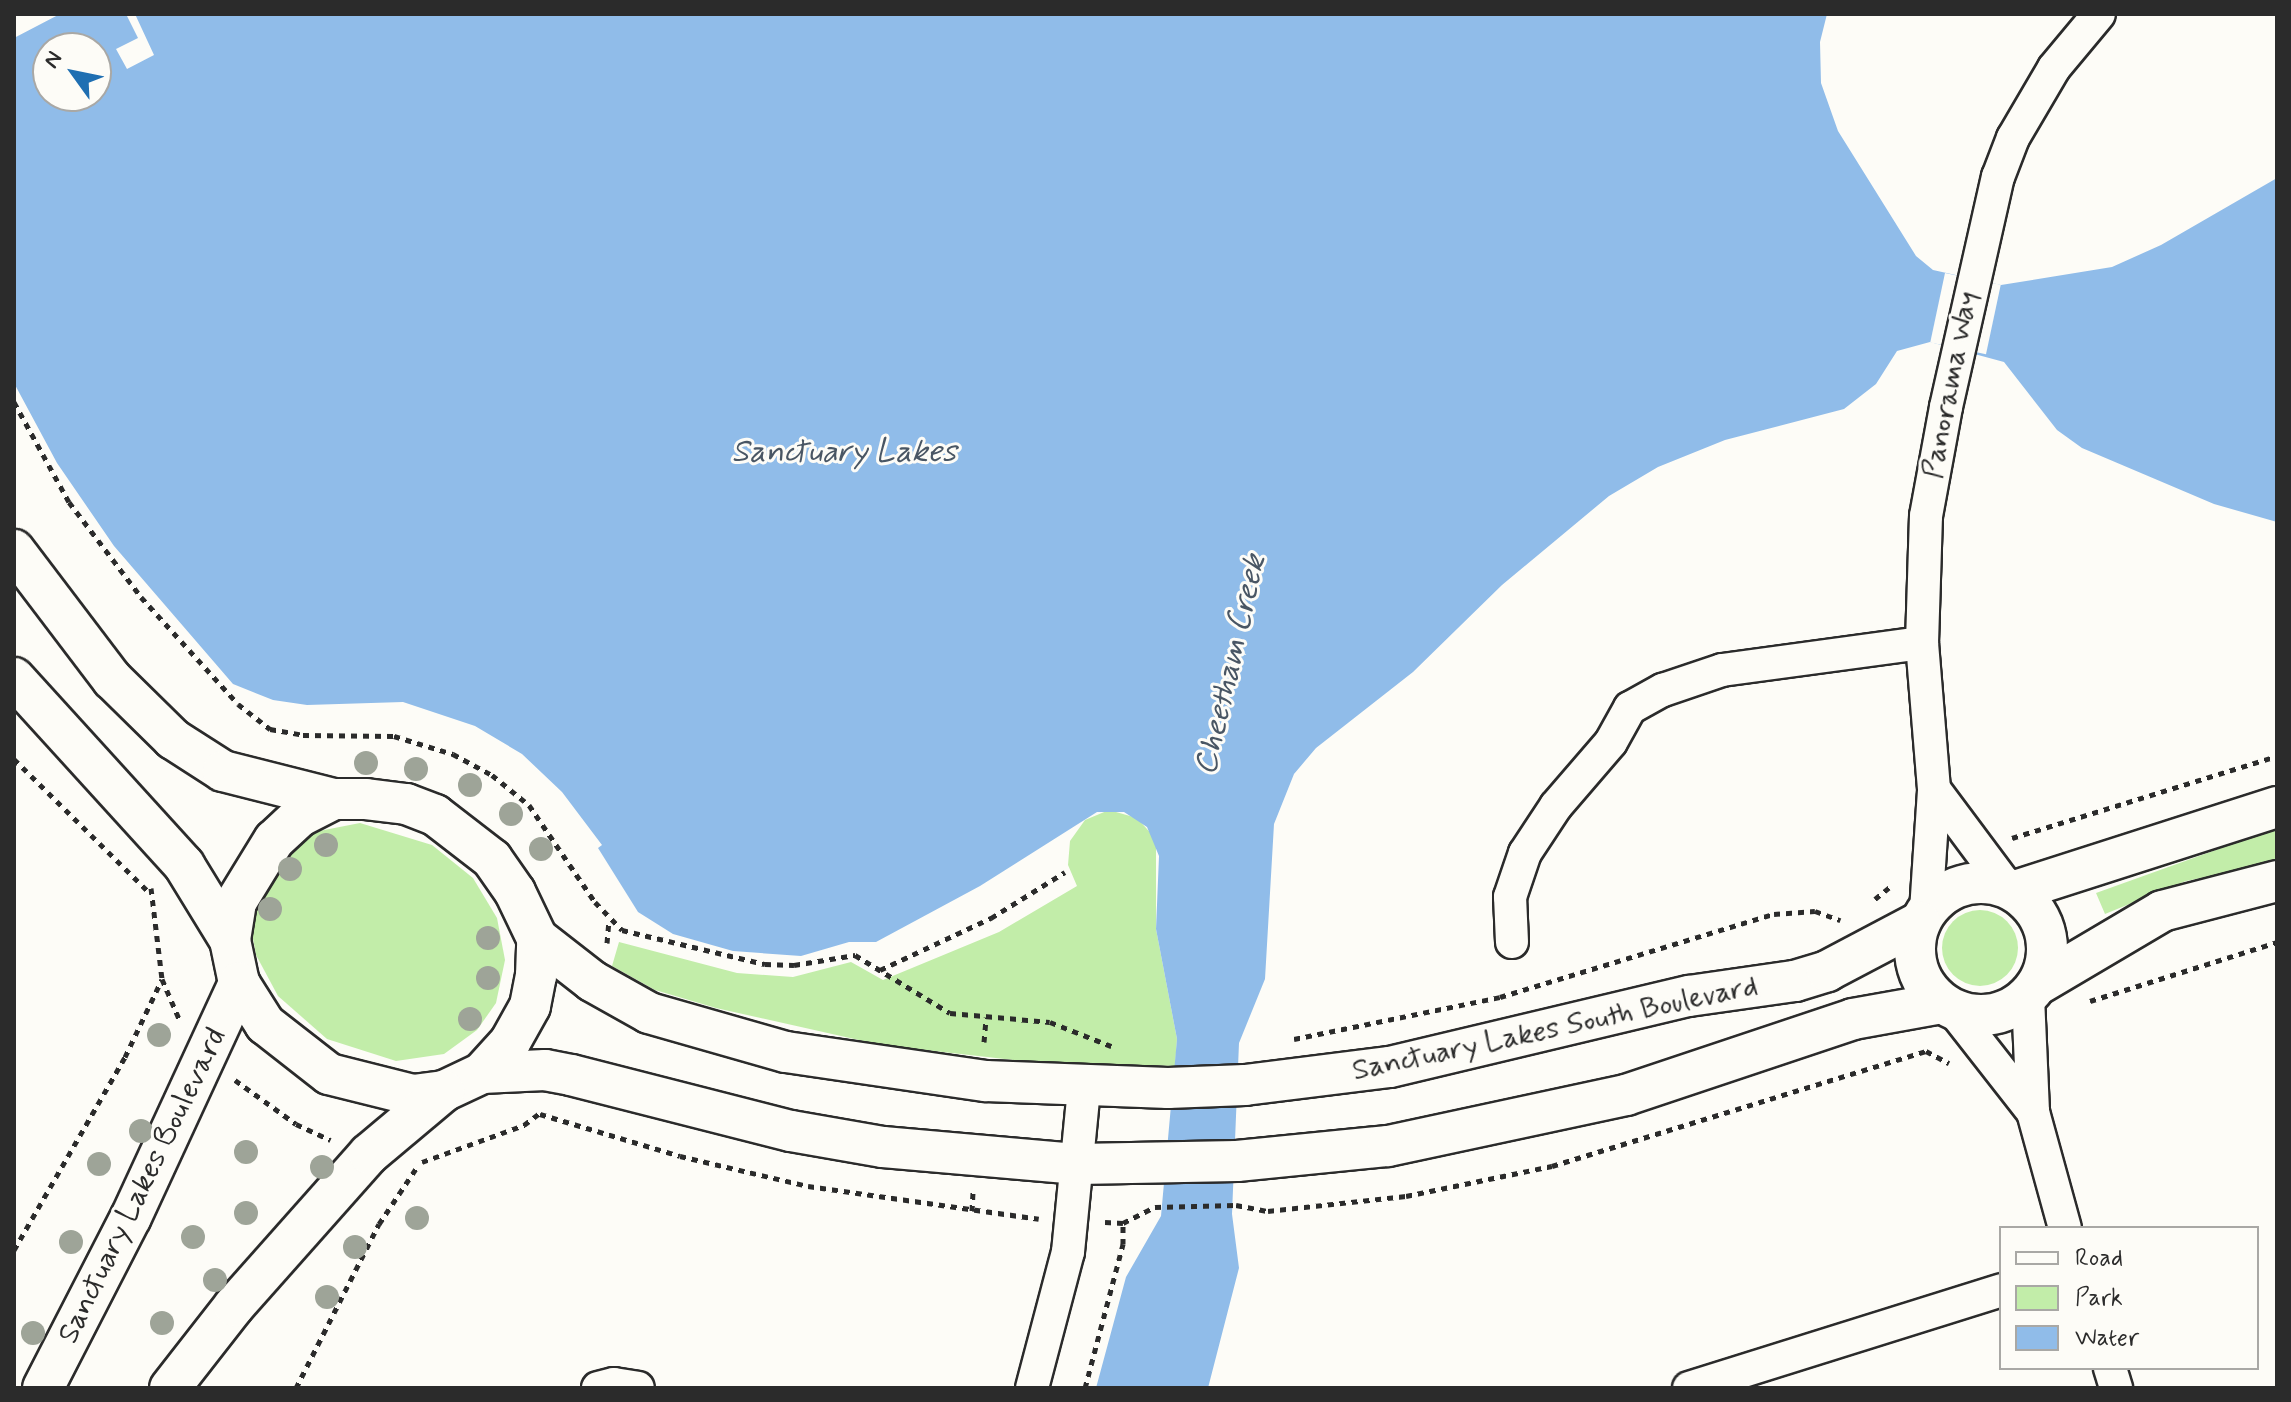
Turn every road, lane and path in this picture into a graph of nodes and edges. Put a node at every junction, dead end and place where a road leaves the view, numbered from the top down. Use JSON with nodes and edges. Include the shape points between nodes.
{"nodes":[{"id":1,"x":2099,"y":14,"type":"edge"},
{"id":2,"x":14,"y":402,"type":"edge"},
{"id":3,"x":14,"y":550,"type":"edge"},
{"id":4,"x":1922,"y":643,"type":"junction"},
{"id":5,"x":14,"y":678,"type":"edge"},
{"id":6,"x":270,"y":729,"type":"junction"},
{"id":7,"x":2277,"y":756,"type":"edge"},
{"id":8,"x":14,"y":759,"type":"edge"},
{"id":9,"x":223,"y":771,"type":"junction"},
{"id":10,"x":1934,"y":789,"type":"junction"},
{"id":11,"x":334,"y":799,"type":"junction"},
{"id":12,"x":2277,"y":807,"type":"edge"},
{"id":13,"x":1966,"y":835,"type":"junction"},
{"id":14,"x":169,"y":846,"type":"junction"},
{"id":15,"x":1931,"y":850,"type":"junction"},
{"id":16,"x":1065,"y":872,"type":"dead end"},
{"id":17,"x":2277,"y":881,"type":"edge"},
{"id":18,"x":2011,"y":889,"type":"junction"},
{"id":19,"x":150,"y":893,"type":"junction"},
{"id":20,"x":1867,"y":904,"type":"dead end"},
{"id":21,"x":1855,"y":913,"type":"dead end"},
{"id":22,"x":1923,"y":916,"type":"junction"},
{"id":23,"x":609,"y":920,"type":"junction"},
{"id":24,"x":537,"y":938,"type":"junction"},
{"id":25,"x":230,"y":940,"type":"junction"},
{"id":26,"x":1512,"y":942,"type":"dead end"},
{"id":27,"x":2277,"y":942,"type":"edge"},
{"id":28,"x":880,"y":970,"type":"junction"},
{"id":29,"x":162,"y":979,"type":"junction"},
{"id":30,"x":239,"y":983,"type":"junction"},
{"id":31,"x":599,"y":985,"type":"junction"},
{"id":32,"x":2032,"y":991,"type":"junction"},
{"id":33,"x":2082,"y":1004,"type":"dead end"},
{"id":34,"x":1948,"y":1007,"type":"junction"},
{"id":35,"x":1288,"y":1041,"type":"dead end"},
{"id":36,"x":1120,"y":1050,"type":"dead end"},
{"id":37,"x":209,"y":1054,"type":"junction"},
{"id":38,"x":1991,"y":1059,"type":"junction"},
{"id":39,"x":482,"y":1073,"type":"junction"},
{"id":40,"x":571,"y":1075,"type":"junction"},
{"id":41,"x":1084,"y":1088,"type":"junction"},
{"id":42,"x":444,"y":1091,"type":"junction"},
{"id":43,"x":2033,"y":1112,"type":"junction"},
{"id":44,"x":540,"y":1114,"type":"junction"},
{"id":45,"x":369,"y":1154,"type":"junction"},
{"id":46,"x":420,"y":1162,"type":"junction"},
{"id":47,"x":1078,"y":1164,"type":"junction"},
{"id":48,"x":1072,"y":1220,"type":"junction"},
{"id":49,"x":1123,"y":1223,"type":"junction"},
{"id":50,"x":2064,"y":1226,"type":"edge"},
{"id":51,"x":14,"y":1250,"type":"edge"},
{"id":52,"x":1999,"y":1291,"type":"edge"},
{"id":53,"x":43,"y":1388,"type":"edge"},
{"id":54,"x":170,"y":1388,"type":"edge"},
{"id":55,"x":296,"y":1388,"type":"edge"},
{"id":56,"x":598,"y":1388,"type":"edge"},
{"id":57,"x":638,"y":1388,"type":"edge"},
{"id":58,"x":1032,"y":1388,"type":"edge"},
{"id":59,"x":1085,"y":1388,"type":"edge"},
{"id":60,"x":1689,"y":1388,"type":"edge"}],
"edges":[{"from":1,"to":4,"type":"street","name":"Panorama Way","via":[[2054,68],[2013,138],[1971,278],[1926,516]]},
{"from":2,"to":6,"type":"path","via":[[69,502],[141,597],[238,704]]},
{"from":3,"to":9,"type":"street","via":[[143,711],[173,739]]},
{"from":4,"to":10,"type":"street","name":"Panorama Way"},
{"from":4,"to":26,"type":"street","via":[[1722,670],[1663,690],[1630,708],[1611,742],[1556,806],[1525,853],[1510,897]]},
{"from":5,"to":14,"type":"street"},
{"from":6,"to":9,"type":"path"},
{"from":6,"to":23,"type":"path","via":[[303,735],[394,736],[453,754],[492,775],[529,805]]},
{"from":7,"to":13,"type":"path","via":[[2023,836]]},
{"from":8,"to":19,"type":"path"},
{"from":9,"to":11,"type":"street"},
{"from":10,"to":13,"type":"street"},
{"from":10,"to":15,"type":"street","name":"Panorama Way"},
{"from":11,"to":24,"type":"street","via":[[406,804],[466,835],[515,892]]},
{"from":11,"to":25,"type":"street","via":[[299,817],[255,865],[236,902]]},
{"from":12,"to":18,"type":"street"},
{"from":13,"to":18,"type":"street"},
{"from":14,"to":19,"type":"path"},
{"from":14,"to":25,"type":"street"},
{"from":15,"to":20,"type":"path"},
{"from":15,"to":22,"type":"street","name":"Panorama Way"},
{"from":16,"to":28,"type":"path","via":[[991,918]]},
{"from":17,"to":32,"type":"street","via":[[2196,899],[2151,916]]},
{"from":18,"to":22,"type":"street","via":[[1963,884]]},
{"from":18,"to":32,"type":"street","via":[[2043,923],[2046,966]]},
{"from":19,"to":29,"type":"path"},
{"from":21,"to":35,"type":"path","via":[[1843,921],[1815,911],[1774,914],[1500,997],[1356,1022]]},
{"from":22,"to":34,"type":"street","via":[[1914,944],[1917,967]]},
{"from":22,"to":41,"type":"street","name":"Sanctuary Lakes South Boulevard","via":[[1827,971],[1795,981],[1689,996],[1461,1054],[1245,1085]]},
{"from":23,"to":28,"type":"path","via":[[640,936],[727,958],[794,965],[855,955]]},
{"from":23,"to":31,"type":"path"},
{"from":24,"to":31,"type":"street","name":"Sanctuary Lakes South Boulevard"},
{"from":24,"to":39,"type":"street","via":[[530,1006],[510,1042]]},
{"from":25,"to":30,"type":"street"},
{"from":27,"to":33,"type":"path"},
{"from":28,"to":36,"type":"path","via":[[950,1013],[1050,1022]]},
{"from":29,"to":37,"type":"path","via":[[184,1031]]},
{"from":29,"to":51,"type":"path","via":[[125,1057]]},
{"from":30,"to":37,"type":"street","name":"Sanctuary Lakes Boulevard"},
{"from":30,"to":42,"type":"street","via":[[265,1024],[329,1074],[413,1095]]},
{"from":31,"to":41,"type":"street","name":"Sanctuary Lakes South Boulevard","via":[[649,1013],[786,1052],[986,1081]]},
{"from":32,"to":34,"type":"street","via":[[1992,1015]]},
{"from":32,"to":43,"type":"street"},
{"from":34,"to":38,"type":"street"},
{"from":34,"to":47,"type":"street","name":"Sanctuary Lakes South Boulevard","via":[[1877,1012],[1626,1095],[1388,1146],[1237,1161]]},
{"from":37,"to":45,"type":"path","via":[[296,1124]]},
{"from":37,"to":53,"type":"street","name":"Sanctuary Lakes Boulevard"},
{"from":38,"to":43,"type":"street"},
{"from":38,"to":49,"type":"path","via":[[1969,1074],[1926,1051],[1552,1166],[1406,1196],[1268,1211],[1236,1205],[1155,1207]]},
{"from":39,"to":40,"type":"street","name":"Sanctuary Lakes South Boulevard","via":[[545,1070]]},
{"from":39,"to":42,"type":"street"},
{"from":40,"to":44,"type":"path"},
{"from":40,"to":47,"type":"street","name":"Sanctuary Lakes South Boulevard","via":[[822,1137],[960,1156]]},
{"from":41,"to":47,"type":"street"},
{"from":42,"to":45,"type":"street"},
{"from":43,"to":50,"type":"street"},
{"from":44,"to":46,"type":"path","via":[[512,1130]]},
{"from":44,"to":48,"type":"path","via":[[680,1156],[808,1186]]},
{"from":45,"to":46,"type":"path"},
{"from":45,"to":54,"type":"street","via":[[234,1306]]},
{"from":46,"to":55,"type":"path","via":[[379,1224]]},
{"from":47,"to":48,"type":"street"},
{"from":48,"to":49,"type":"path"},
{"from":48,"to":58,"type":"street"},
{"from":49,"to":59,"type":"path","via":[[1123,1244]]},
{"from":52,"to":60,"type":"street"},
{"from":56,"to":57,"type":"street"}]}
